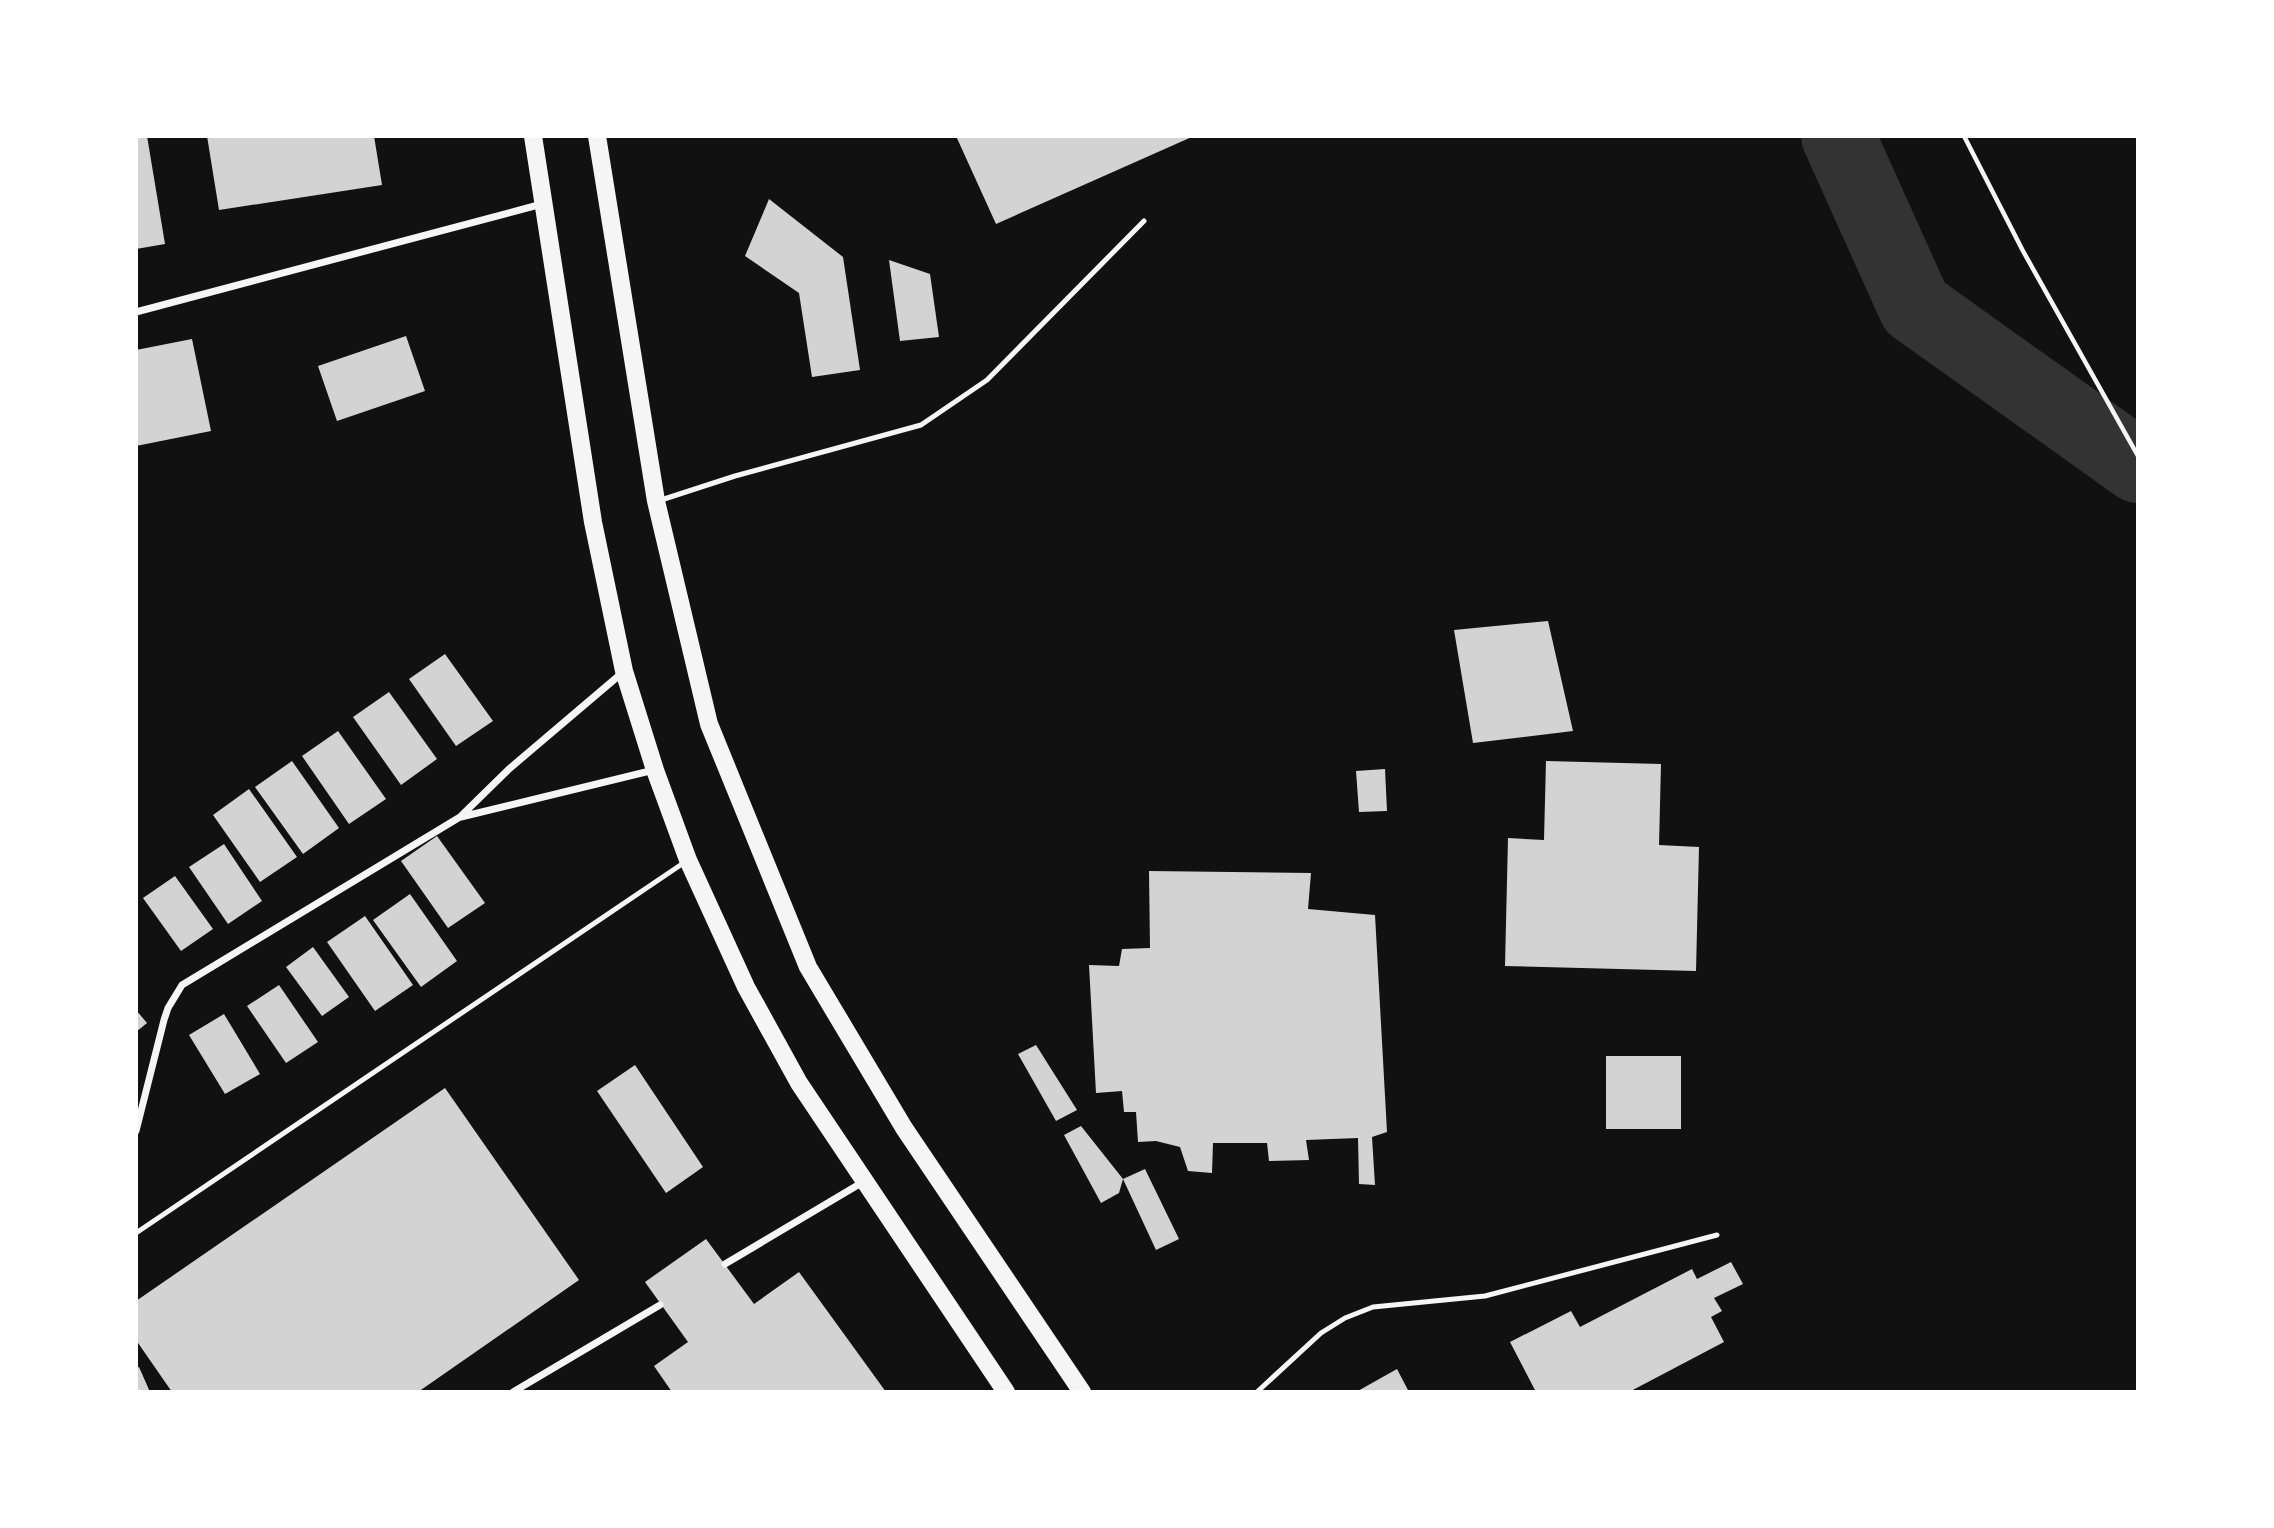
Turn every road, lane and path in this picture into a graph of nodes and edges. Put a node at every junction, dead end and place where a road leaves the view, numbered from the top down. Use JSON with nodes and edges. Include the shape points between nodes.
{"nodes":[{"id":1,"x":533,"y":136,"type":"edge"},
{"id":2,"x":597,"y":136,"type":"edge"},
{"id":3,"x":1964,"y":136,"type":"edge"},
{"id":4,"x":544,"y":203,"type":"junction"},
{"id":5,"x":1144,"y":221,"type":"dead end"},
{"id":6,"x":136,"y":312,"type":"edge"},
{"id":7,"x":2137,"y":456,"type":"edge"},
{"id":8,"x":656,"y":501,"type":"junction"},
{"id":9,"x":624,"y":671,"type":"junction"},
{"id":10,"x":655,"y":770,"type":"junction"},
{"id":11,"x":460,"y":817,"type":"junction"},
{"id":12,"x":688,"y":860,"type":"junction"},
{"id":13,"x":136,"y":1131,"type":"edge"},
{"id":14,"x":865,"y":1181,"type":"junction"},
{"id":15,"x":136,"y":1233,"type":"edge"},
{"id":16,"x":1717,"y":1235,"type":"dead end"},
{"id":17,"x":725,"y":1264,"type":"dead end"},
{"id":18,"x":660,"y":1304,"type":"dead end"},
{"id":19,"x":513,"y":1391,"type":"edge"},
{"id":20,"x":1006,"y":1391,"type":"edge"},
{"id":21,"x":1082,"y":1391,"type":"edge"},
{"id":22,"x":1257,"y":1391,"type":"edge"}],
"edges":[{"from":1,"to":4,"type":"main road"},
{"from":2,"to":8,"type":"main road"},
{"from":3,"to":7,"type":"path"},
{"from":4,"to":6,"type":"street"},
{"from":4,"to":9,"type":"main road","via":[[593,522]]},
{"from":5,"to":8,"type":"lane","via":[[987,380],[921,425]]},
{"from":8,"to":21,"type":"main road","via":[[709,724],[808,967],[904,1128]]},
{"from":9,"to":10,"type":"main road"},
{"from":9,"to":11,"type":"street"},
{"from":10,"to":11,"type":"street"},
{"from":10,"to":12,"type":"main road"},
{"from":11,"to":13,"type":"street","via":[[182,985],[164,1020]]},
{"from":12,"to":14,"type":"main road","via":[[799,1083]]},
{"from":12,"to":15,"type":"lane"},
{"from":14,"to":17,"type":"street"},
{"from":14,"to":20,"type":"main road"},
{"from":16,"to":22,"type":"lane","via":[[1485,1296],[1373,1307],[1321,1333]]},
{"from":18,"to":19,"type":"street"}]}
